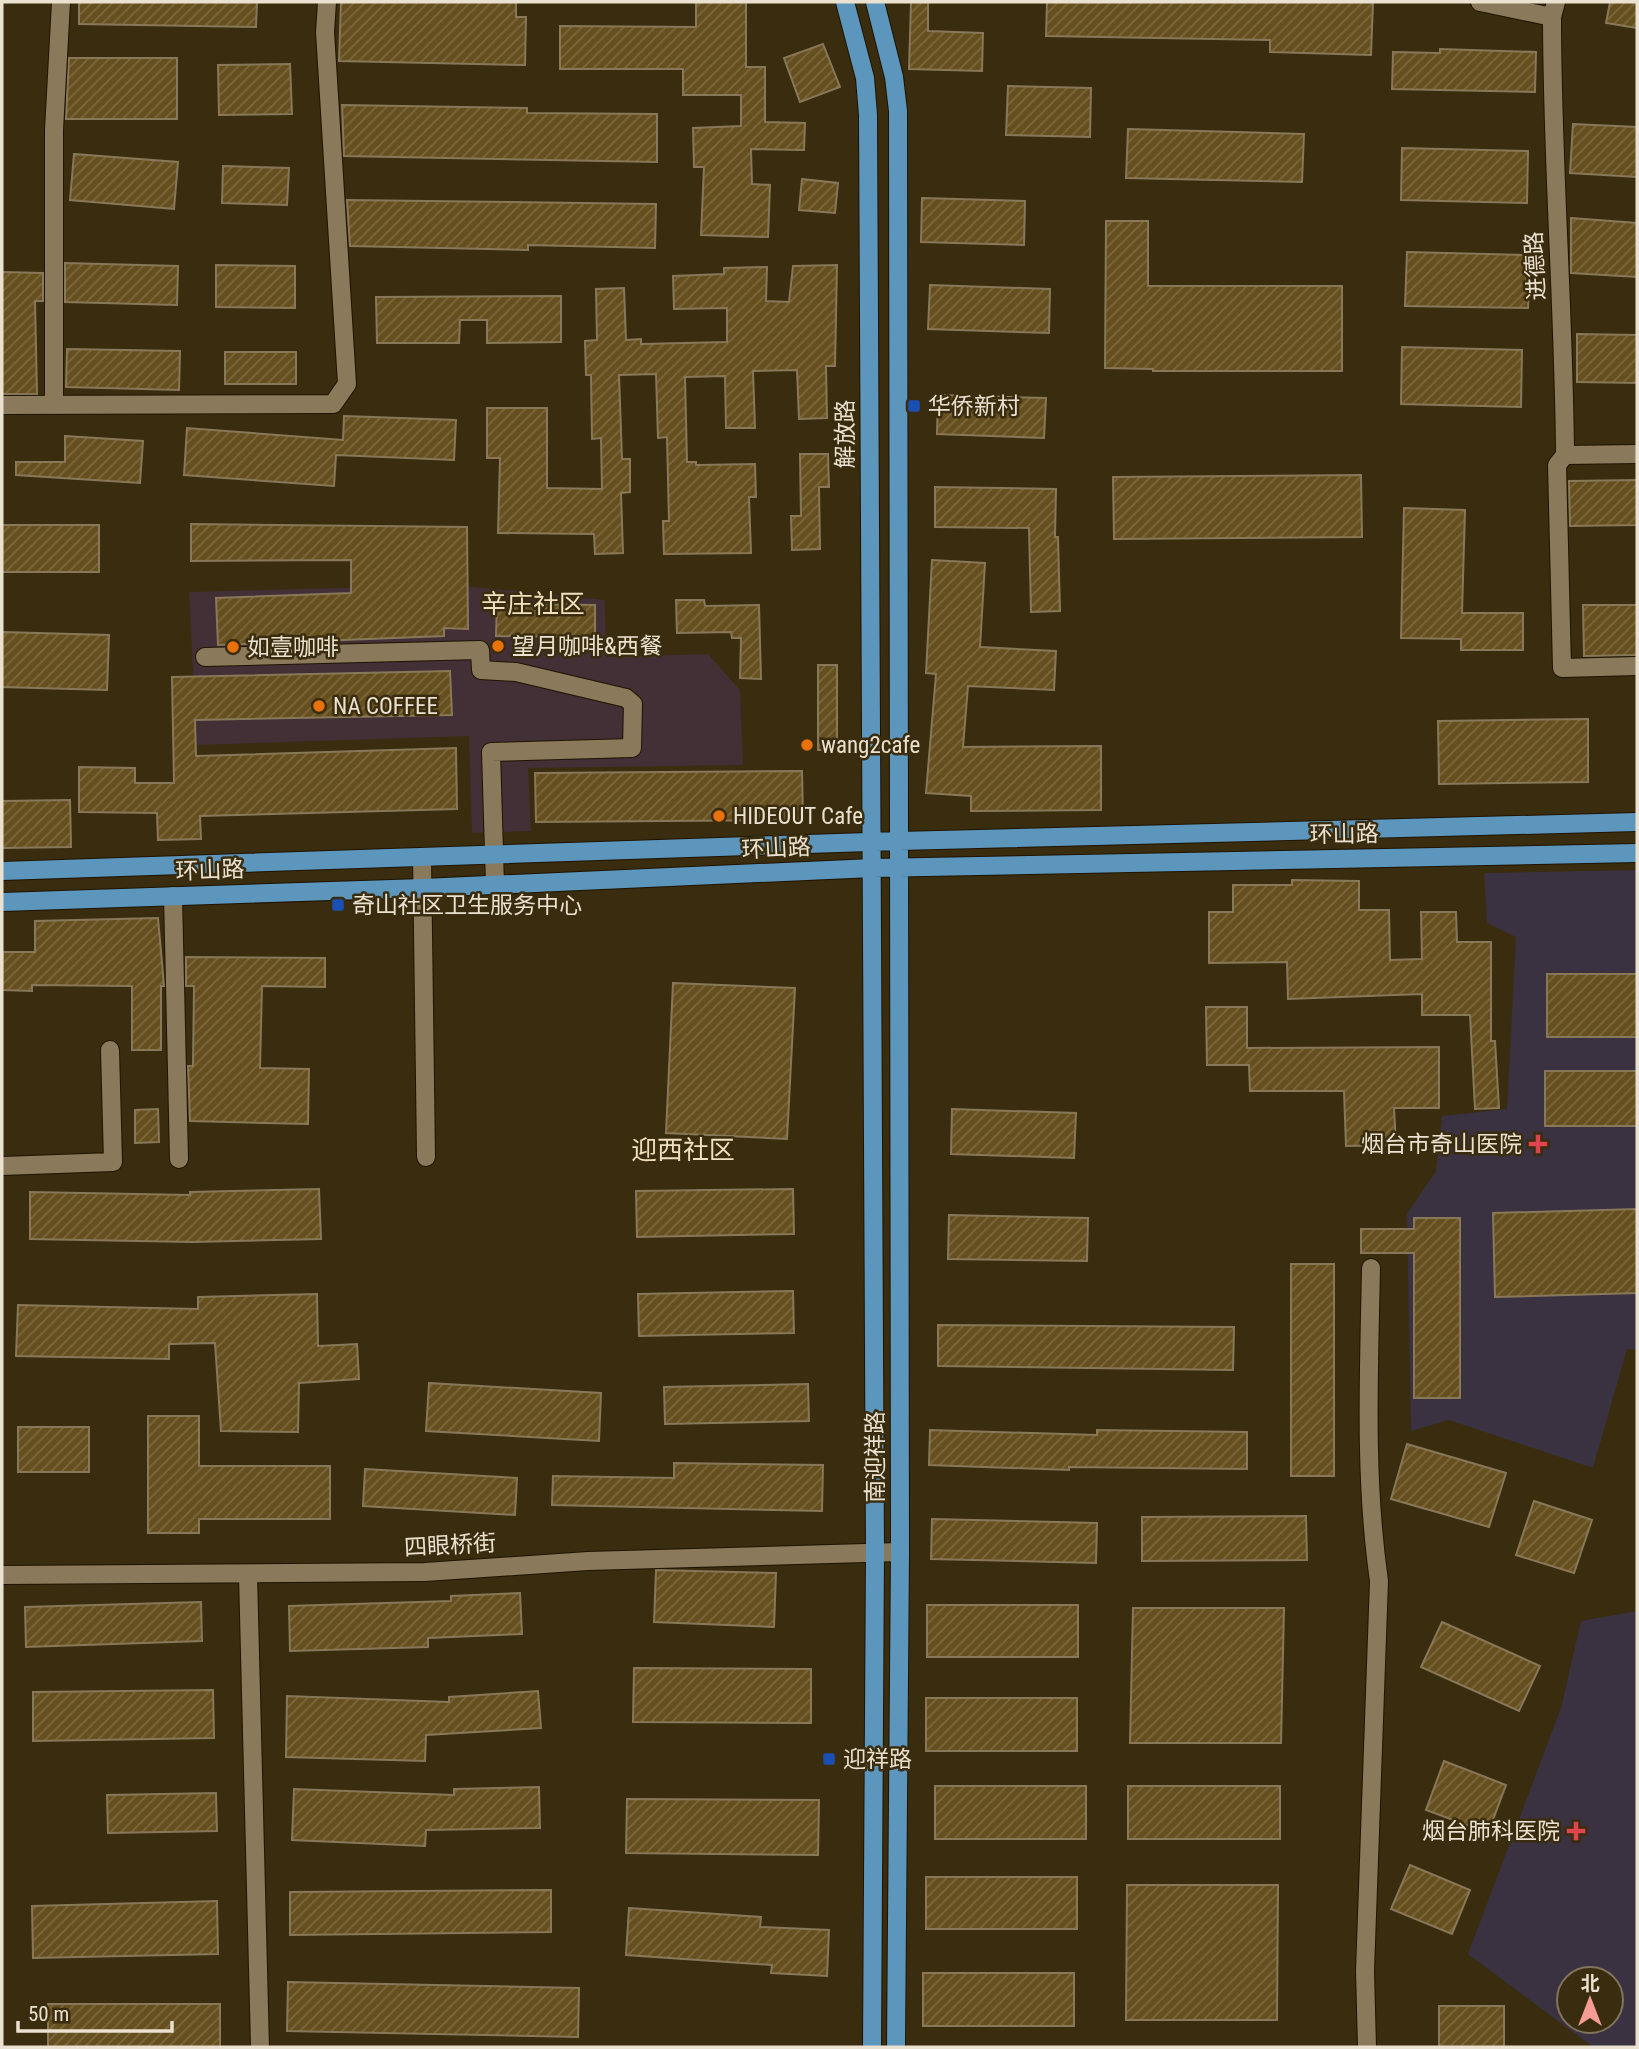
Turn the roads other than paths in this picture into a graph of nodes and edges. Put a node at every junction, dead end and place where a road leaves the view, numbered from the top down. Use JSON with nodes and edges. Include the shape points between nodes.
{"nodes":[{"id":1,"x":61,"y":2,"type":"edge"},
{"id":2,"x":327,"y":2,"type":"edge"},
{"id":3,"x":845,"y":2,"type":"edge"},
{"id":4,"x":875,"y":2,"type":"edge"},
{"id":5,"x":1480,"y":2,"type":"edge"},
{"id":6,"x":1554,"y":9,"type":"edge"},
{"id":7,"x":2,"y":405,"type":"edge"},
{"id":8,"x":54,"y":405,"type":"junction"},
{"id":9,"x":1637,"y":454,"type":"edge"},
{"id":10,"x":1565,"y":455,"type":"junction"},
{"id":11,"x":205,"y":657,"type":"dead end"},
{"id":12,"x":1637,"y":666,"type":"edge"},
{"id":13,"x":1637,"y":822,"type":"edge"},
{"id":14,"x":900,"y":841,"type":"junction"},
{"id":15,"x":872,"y":843,"type":"junction"},
{"id":16,"x":1637,"y":853,"type":"edge"},
{"id":17,"x":494,"y":855,"type":"junction"},
{"id":18,"x":422,"y":857,"type":"junction"},
{"id":19,"x":900,"y":867,"type":"junction"},
{"id":20,"x":873,"y":868,"type":"junction"},
{"id":21,"x":2,"y":871,"type":"edge"},
{"id":22,"x":495,"y":885,"type":"junction"},
{"id":23,"x":423,"y":888,"type":"junction"},
{"id":24,"x":173,"y":896,"type":"junction"},
{"id":25,"x":2,"y":902,"type":"edge"},
{"id":26,"x":110,"y":1050,"type":"dead end"},
{"id":27,"x":426,"y":1157,"type":"dead end"},
{"id":28,"x":179,"y":1159,"type":"dead end"},
{"id":29,"x":2,"y":1166,"type":"edge"},
{"id":30,"x":1371,"y":1268,"type":"dead end"},
{"id":31,"x":875,"y":1552,"type":"junction"},
{"id":32,"x":900,"y":1552,"type":"junction"},
{"id":33,"x":2,"y":1574,"type":"edge"},
{"id":34,"x":247,"y":1575,"type":"junction"},
{"id":35,"x":260,"y":2047,"type":"edge"},
{"id":36,"x":872,"y":2047,"type":"edge"},
{"id":37,"x":896,"y":2047,"type":"edge"},
{"id":38,"x":1367,"y":2047,"type":"edge"}],
"edges":[{"from":1,"to":8,"type":"street","via":[[54,130]]},
{"from":2,"to":8,"type":"street","via":[[325,32],[347,384],[333,404]]},
{"from":3,"to":15,"type":"main road","name":"解放路","via":[[865,78],[868,116]]},
{"from":4,"to":14,"type":"main road","via":[[898,111]]},
{"from":5,"to":6,"type":"street"},
{"from":6,"to":10,"type":"street","name":"进德路","via":[[1552,145],[1564,339]]},
{"from":7,"to":8,"type":"street"},
{"from":9,"to":10,"type":"street"},
{"from":10,"to":12,"type":"street","name":"进德路","via":[[1557,465],[1562,668]]},
{"from":11,"to":17,"type":"street","via":[[480,650],[481,670],[516,672],[605,691],[633,704],[632,748],[491,752]]},
{"from":13,"to":14,"type":"main road","name":"环山路"},
{"from":14,"to":15,"type":"main road","name":"环山路"},
{"from":14,"to":19,"type":"main road"},
{"from":15,"to":17,"type":"main road","name":"环山路"},
{"from":15,"to":20,"type":"main road","name":"解放路"},
{"from":16,"to":19,"type":"main road","name":"环山路"},
{"from":17,"to":18,"type":"main road","name":"环山路"},
{"from":17,"to":22,"type":"street"},
{"from":18,"to":21,"type":"main road","name":"环山路"},
{"from":18,"to":23,"type":"street"},
{"from":19,"to":20,"type":"main road","name":"环山路"},
{"from":19,"to":32,"type":"main road","name":"南迎祥路"},
{"from":20,"to":22,"type":"main road","name":"环山路"},
{"from":20,"to":31,"type":"main road","name":"南迎祥路"},
{"from":22,"to":23,"type":"main road","name":"环山路"},
{"from":23,"to":24,"type":"main road","name":"环山路"},
{"from":23,"to":27,"type":"street"},
{"from":24,"to":25,"type":"main road","name":"环山路"},
{"from":24,"to":28,"type":"street"},
{"from":26,"to":29,"type":"street","via":[[113,1163]]},
{"from":30,"to":38,"type":"street","via":[[1368,1461],[1370,1517],[1380,1581],[1366,1931]]},
{"from":31,"to":32,"type":"street","name":"四眼桥街"},
{"from":31,"to":34,"type":"street","name":"四眼桥街","via":[[588,1561],[425,1572]]},
{"from":31,"to":36,"type":"main road","name":"南迎祥路"},
{"from":32,"to":37,"type":"main road","name":"南迎祥路"},
{"from":33,"to":34,"type":"street","name":"四眼桥街"},
{"from":34,"to":35,"type":"street"}]}
